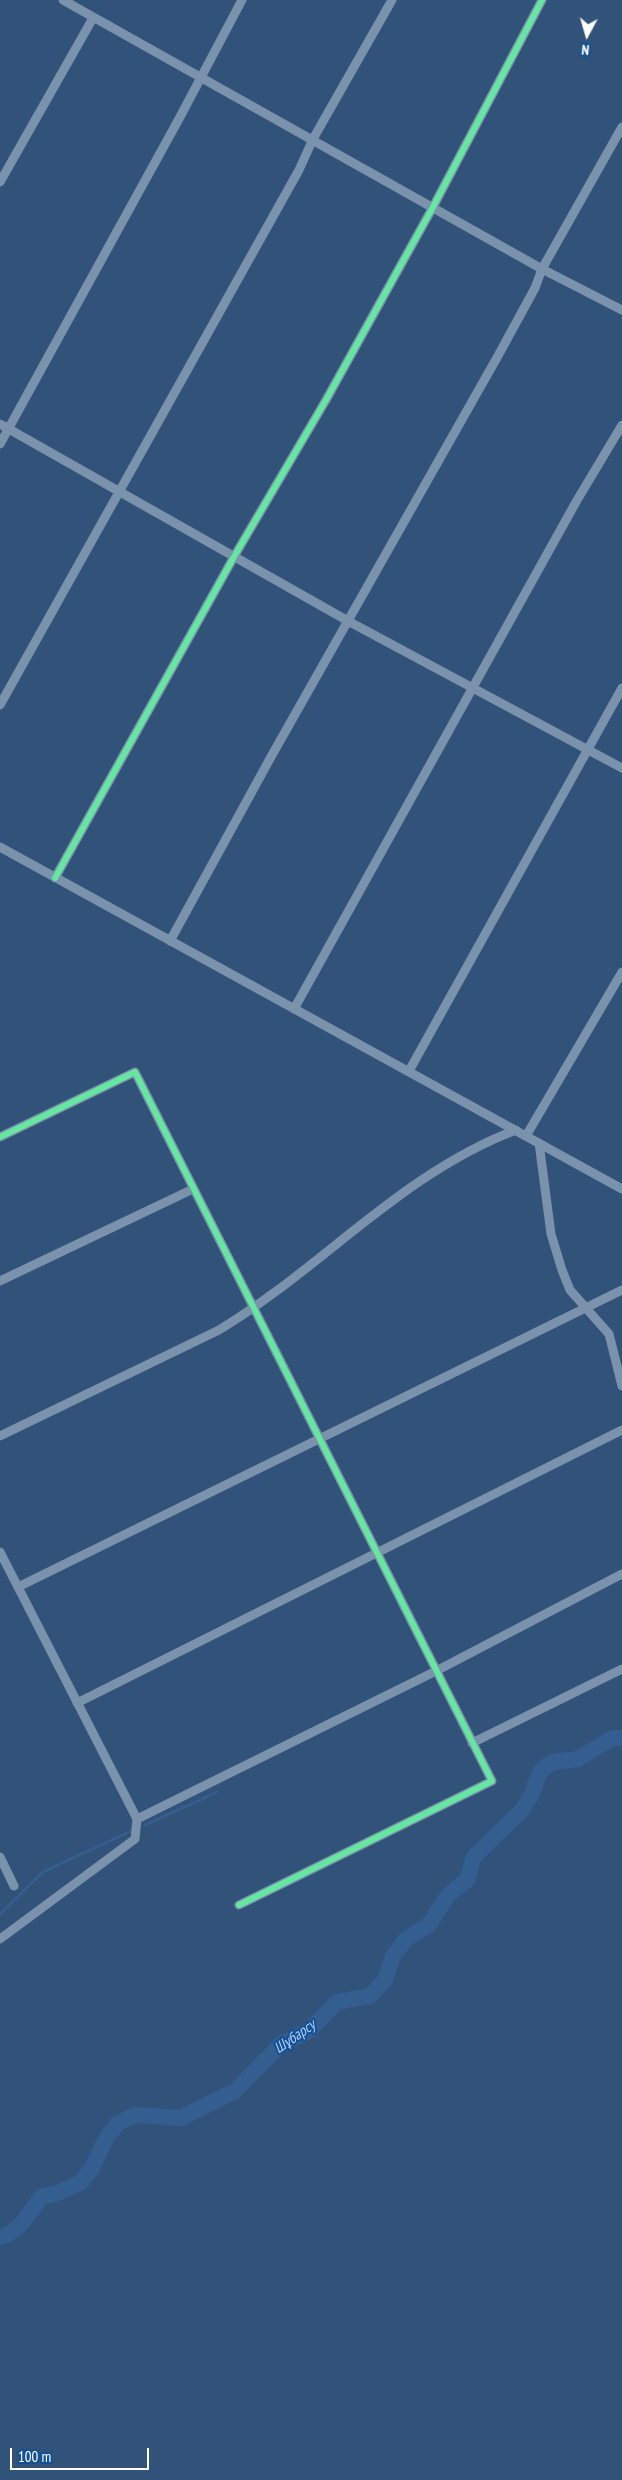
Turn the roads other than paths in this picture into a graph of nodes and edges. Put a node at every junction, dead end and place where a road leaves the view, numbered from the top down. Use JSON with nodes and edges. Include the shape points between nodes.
{"nodes":[{"id":1,"x":63,"y":0,"type":"edge"},
{"id":2,"x":242,"y":0,"type":"edge"},
{"id":3,"x":392,"y":0,"type":"edge"},
{"id":4,"x":542,"y":0,"type":"edge"},
{"id":5,"x":78,"y":4,"type":"edge"},
{"id":6,"x":93,"y":18,"type":"junction"},
{"id":7,"x":200,"y":77,"type":"junction"},
{"id":8,"x":622,"y":127,"type":"edge"},
{"id":9,"x":313,"y":139,"type":"junction"},
{"id":10,"x":0,"y":182,"type":"edge"},
{"id":11,"x":433,"y":207,"type":"junction"},
{"id":12,"x":542,"y":269,"type":"junction"},
{"id":13,"x":622,"y":310,"type":"edge"},
{"id":14,"x":0,"y":424,"type":"edge"},
{"id":15,"x":622,"y":425,"type":"edge"},
{"id":16,"x":9,"y":429,"type":"junction"},
{"id":17,"x":0,"y":444,"type":"edge"},
{"id":18,"x":121,"y":491,"type":"junction"},
{"id":19,"x":235,"y":555,"type":"junction"},
{"id":20,"x":348,"y":621,"type":"junction"},
{"id":21,"x":472,"y":688,"type":"junction"},
{"id":22,"x":622,"y":688,"type":"edge"},
{"id":23,"x":0,"y":705,"type":"edge"},
{"id":24,"x":588,"y":749,"type":"junction"},
{"id":25,"x":622,"y":768,"type":"edge"},
{"id":26,"x":0,"y":847,"type":"edge"},
{"id":27,"x":55,"y":878,"type":"junction"},
{"id":28,"x":170,"y":941,"type":"junction"},
{"id":29,"x":622,"y":972,"type":"edge"},
{"id":30,"x":294,"y":1009,"type":"junction"},
{"id":31,"x":409,"y":1071,"type":"junction"},
{"id":32,"x":516,"y":1130,"type":"junction"},
{"id":33,"x":526,"y":1136,"type":"junction"},
{"id":34,"x":0,"y":1137,"type":"edge"},
{"id":35,"x":539,"y":1143,"type":"junction"},
{"id":36,"x":192,"y":1189,"type":"junction"},
{"id":37,"x":622,"y":1189,"type":"edge"},
{"id":38,"x":0,"y":1281,"type":"edge"},
{"id":39,"x":622,"y":1290,"type":"edge"},
{"id":40,"x":586,"y":1308,"type":"junction"},
{"id":41,"x":254,"y":1310,"type":"junction"},
{"id":42,"x":622,"y":1386,"type":"edge"},
{"id":43,"x":622,"y":1430,"type":"edge"},
{"id":44,"x":0,"y":1436,"type":"edge"},
{"id":45,"x":320,"y":1438,"type":"junction"},
{"id":46,"x":0,"y":1552,"type":"edge"},
{"id":47,"x":377,"y":1554,"type":"junction"},
{"id":48,"x":622,"y":1574,"type":"edge"},
{"id":49,"x":18,"y":1587,"type":"junction"},
{"id":50,"x":622,"y":1669,"type":"edge"},
{"id":51,"x":436,"y":1671,"type":"junction"},
{"id":52,"x":77,"y":1703,"type":"junction"},
{"id":53,"x":472,"y":1743,"type":"junction"},
{"id":54,"x":137,"y":1819,"type":"junction"},
{"id":55,"x":0,"y":1857,"type":"edge"},
{"id":56,"x":14,"y":1886,"type":"dead end"},
{"id":57,"x":239,"y":1905,"type":"dead end"},
{"id":58,"x":0,"y":1939,"type":"edge"}],
"edges":[{"from":1,"to":5,"type":"street"},
{"from":2,"to":7,"type":"street"},
{"from":3,"to":9,"type":"street"},
{"from":4,"to":11,"type":"street"},
{"from":5,"to":6,"type":"street"},
{"from":6,"to":7,"type":"street"},
{"from":6,"to":10,"type":"street"},
{"from":7,"to":9,"type":"street"},
{"from":7,"to":16,"type":"street"},
{"from":8,"to":12,"type":"street"},
{"from":9,"to":11,"type":"street"},
{"from":9,"to":18,"type":"street","via":[[299,170]]},
{"from":11,"to":12,"type":"street"},
{"from":11,"to":19,"type":"street"},
{"from":12,"to":13,"type":"street"},
{"from":12,"to":20,"type":"street","via":[[531,296]]},
{"from":14,"to":16,"type":"street"},
{"from":15,"to":21,"type":"street"},
{"from":16,"to":17,"type":"street"},
{"from":16,"to":18,"type":"street"},
{"from":18,"to":19,"type":"street"},
{"from":18,"to":23,"type":"street"},
{"from":19,"to":20,"type":"street"},
{"from":19,"to":27,"type":"street"},
{"from":20,"to":21,"type":"street"},
{"from":20,"to":28,"type":"street"},
{"from":21,"to":24,"type":"street"},
{"from":21,"to":30,"type":"street"},
{"from":22,"to":24,"type":"street"},
{"from":24,"to":25,"type":"street"},
{"from":24,"to":31,"type":"street"},
{"from":26,"to":27,"type":"street"},
{"from":27,"to":28,"type":"street"},
{"from":28,"to":30,"type":"street"},
{"from":29,"to":33,"type":"street"},
{"from":30,"to":31,"type":"street"},
{"from":31,"to":32,"type":"street"},
{"from":32,"to":33,"type":"street"},
{"from":32,"to":41,"type":"street","via":[[484,1142],[390,1200]]},
{"from":33,"to":35,"type":"street"},
{"from":34,"to":36,"type":"street","via":[[135,1072]]},
{"from":35,"to":37,"type":"street"},
{"from":35,"to":40,"type":"street","via":[[551,1234],[570,1290]]},
{"from":36,"to":38,"type":"street"},
{"from":36,"to":41,"type":"street"},
{"from":39,"to":40,"type":"street"},
{"from":40,"to":42,"type":"street","via":[[609,1334]]},
{"from":40,"to":45,"type":"street"},
{"from":41,"to":44,"type":"street"},
{"from":41,"to":45,"type":"street"},
{"from":43,"to":47,"type":"street"},
{"from":45,"to":47,"type":"street"},
{"from":45,"to":49,"type":"street"},
{"from":46,"to":49,"type":"street"},
{"from":47,"to":51,"type":"street"},
{"from":47,"to":52,"type":"street"},
{"from":48,"to":51,"type":"street"},
{"from":49,"to":52,"type":"street"},
{"from":50,"to":53,"type":"street"},
{"from":51,"to":53,"type":"street"},
{"from":51,"to":54,"type":"street"},
{"from":52,"to":54,"type":"street"},
{"from":53,"to":57,"type":"street","via":[[492,1781]]},
{"from":54,"to":58,"type":"street","via":[[135,1839]]},
{"from":55,"to":56,"type":"street"}]}
